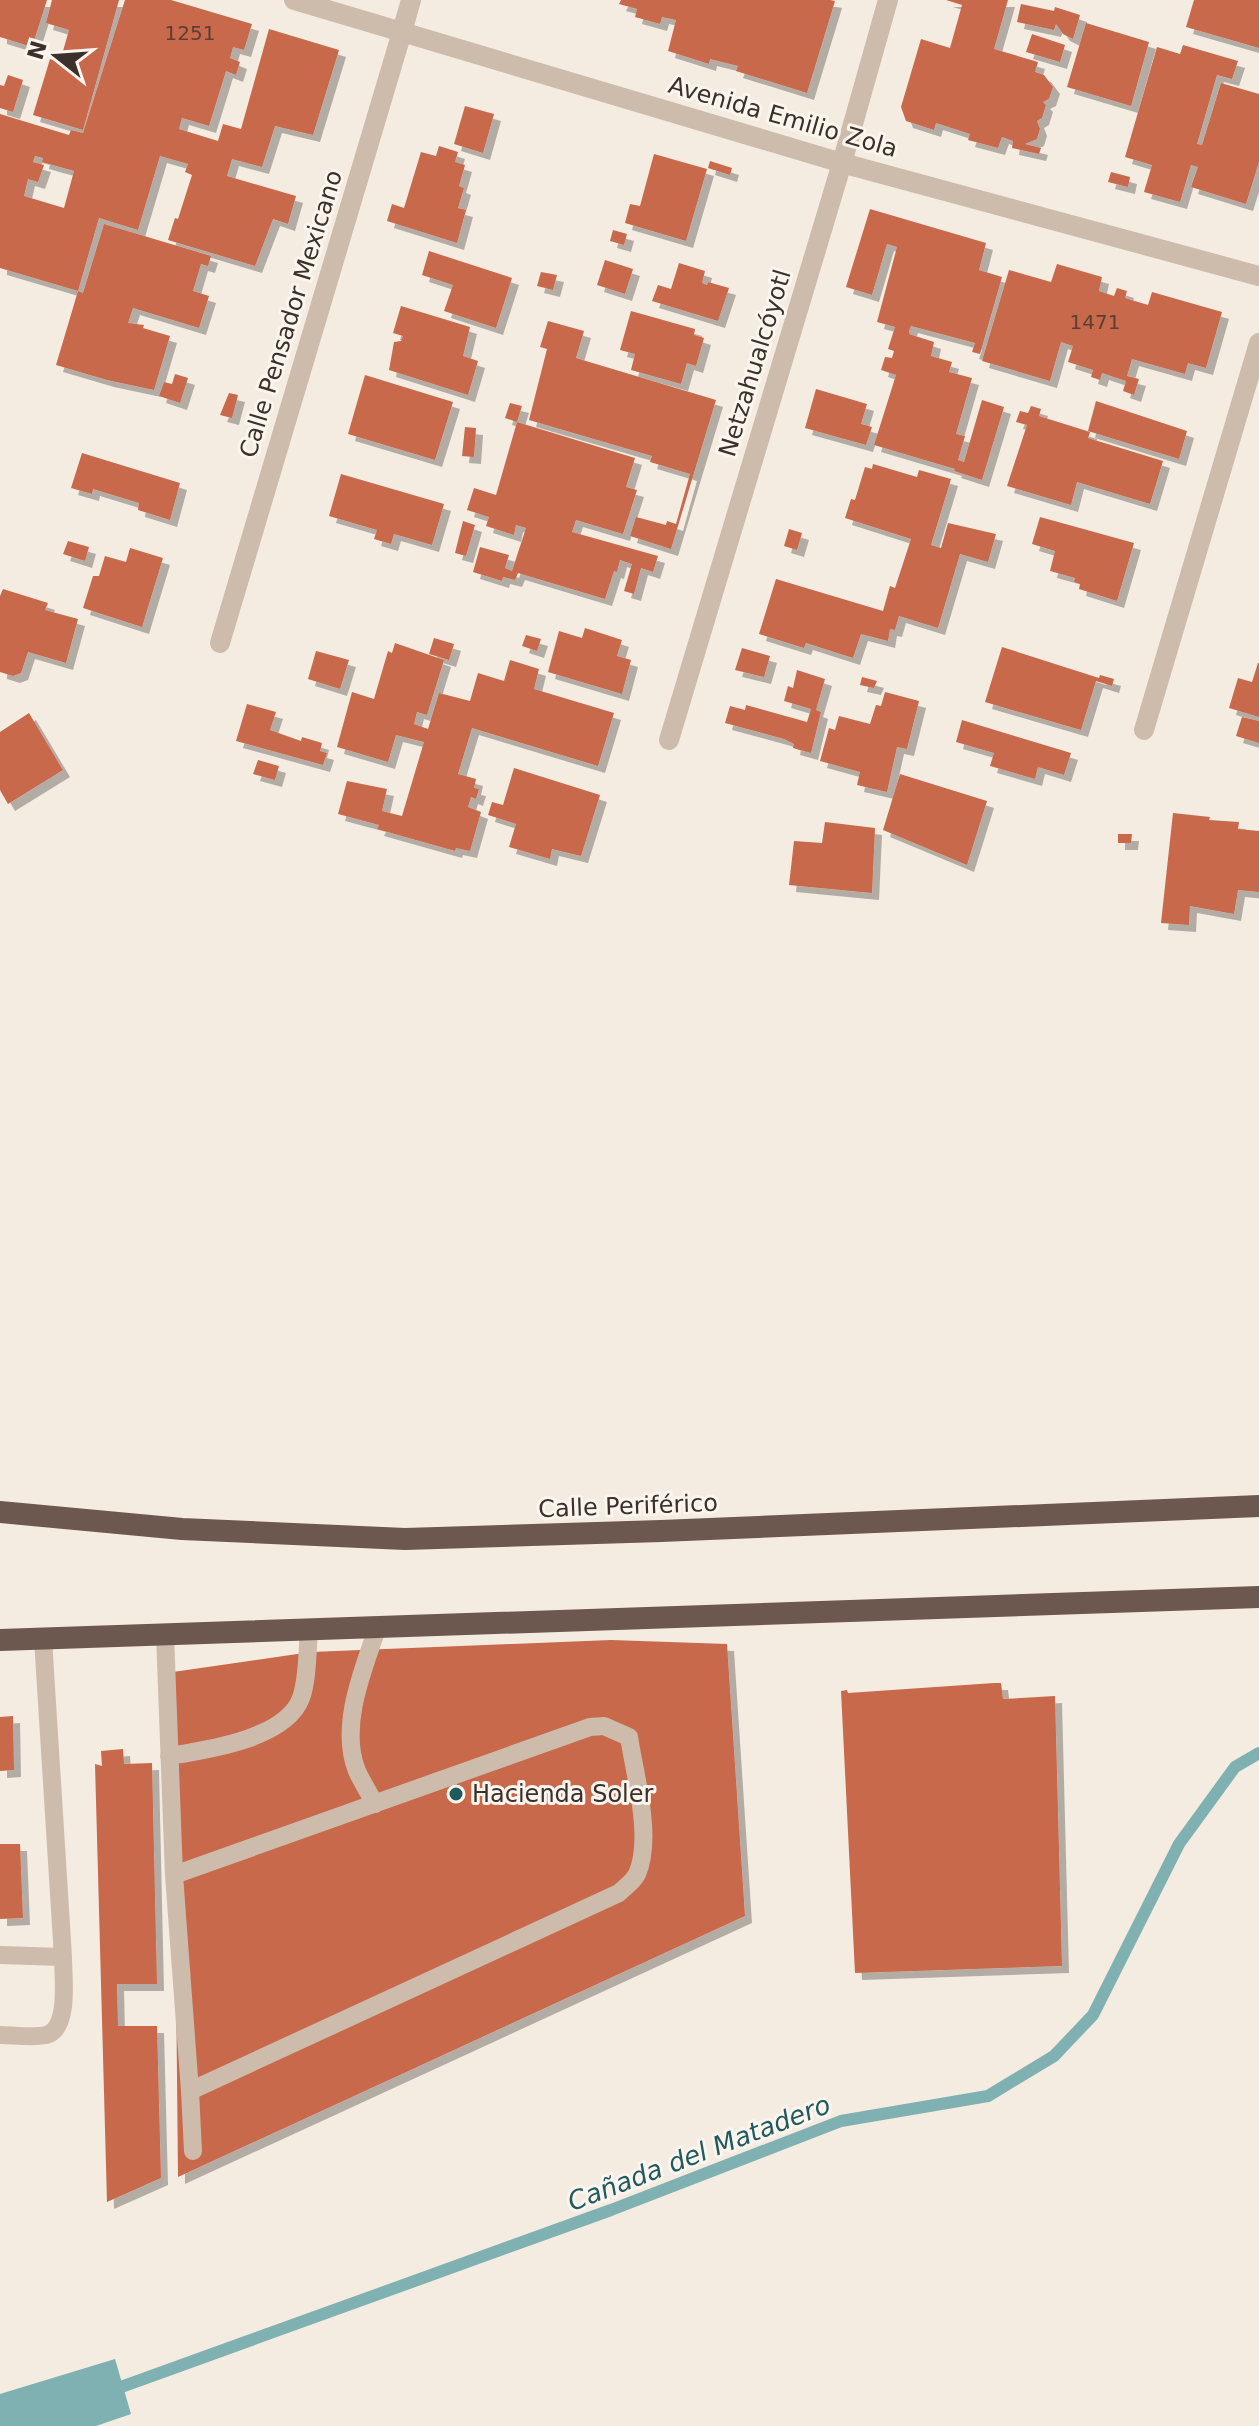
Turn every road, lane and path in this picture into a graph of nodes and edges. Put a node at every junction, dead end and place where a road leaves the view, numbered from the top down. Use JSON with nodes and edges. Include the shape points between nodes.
{"nodes":[{"id":1,"x":294,"y":0,"type":"edge"},
{"id":2,"x":411,"y":0,"type":"edge"},
{"id":3,"x":888,"y":0,"type":"edge"},
{"id":4,"x":402,"y":32,"type":"junction"},
{"id":5,"x":842,"y":163,"type":"junction"},
{"id":6,"x":1259,"y":276,"type":"edge"},
{"id":7,"x":1259,"y":343,"type":"edge"},
{"id":8,"x":220,"y":643,"type":"dead end"},
{"id":9,"x":1144,"y":730,"type":"dead end"},
{"id":10,"x":669,"y":740,"type":"dead end"},
{"id":11,"x":1259,"y":1506,"type":"edge"},
{"id":12,"x":0,"y":1512,"type":"edge"},
{"id":13,"x":1259,"y":1597,"type":"edge"},
{"id":14,"x":377,"y":1629,"type":"junction"},
{"id":15,"x":309,"y":1631,"type":"junction"},
{"id":16,"x":165,"y":1634,"type":"junction"},
{"id":17,"x":43,"y":1639,"type":"junction"},
{"id":18,"x":0,"y":1640,"type":"edge"},
{"id":19,"x":169,"y":1756,"type":"junction"},
{"id":20,"x":375,"y":1804,"type":"junction"},
{"id":21,"x":174,"y":1875,"type":"junction"},
{"id":22,"x":0,"y":1955,"type":"edge"},
{"id":23,"x":63,"y":1957,"type":"junction"},
{"id":24,"x":0,"y":2035,"type":"edge"},
{"id":25,"x":190,"y":2091,"type":"junction"},
{"id":26,"x":193,"y":2151,"type":"dead end"}],
"edges":[{"from":1,"to":4,"type":"street","name":"Avenida Emilio Zola"},
{"from":2,"to":4,"type":"street","name":"Calle Pensador Mexicano"},
{"from":3,"to":5,"type":"street","name":"Netzahualcóyotl"},
{"from":4,"to":5,"type":"street","name":"Avenida Emilio Zola"},
{"from":4,"to":8,"type":"street","name":"Calle Pensador Mexicano"},
{"from":5,"to":6,"type":"street","name":"Avenida Emilio Zola"},
{"from":5,"to":10,"type":"street","name":"Netzahualcóyotl"},
{"from":7,"to":9,"type":"street"},
{"from":11,"to":12,"type":"highway","name":"Calle Periférico","via":[[405,1539],[182,1529]]},
{"from":13,"to":14,"type":"highway"},
{"from":14,"to":15,"type":"highway"},
{"from":14,"to":20,"type":"lane","via":[[355,1695],[351,1738],[356,1769]]},
{"from":15,"to":16,"type":"highway"},
{"from":15,"to":19,"type":"lane","via":[[300,1700],[289,1716],[275,1727],[221,1747]]},
{"from":16,"to":17,"type":"highway"},
{"from":16,"to":19,"type":"lane"},
{"from":17,"to":18,"type":"highway"},
{"from":17,"to":23,"type":"lane"},
{"from":19,"to":21,"type":"lane"},
{"from":20,"to":21,"type":"lane"},
{"from":20,"to":25,"type":"lane","via":[[604,1726],[629,1737],[643,1857],[635,1878],[619,1893]]},
{"from":21,"to":25,"type":"lane"},
{"from":22,"to":23,"type":"lane"},
{"from":23,"to":24,"type":"lane","via":[[63,2016],[56,2028],[48,2035]]},
{"from":25,"to":26,"type":"lane"}]}
